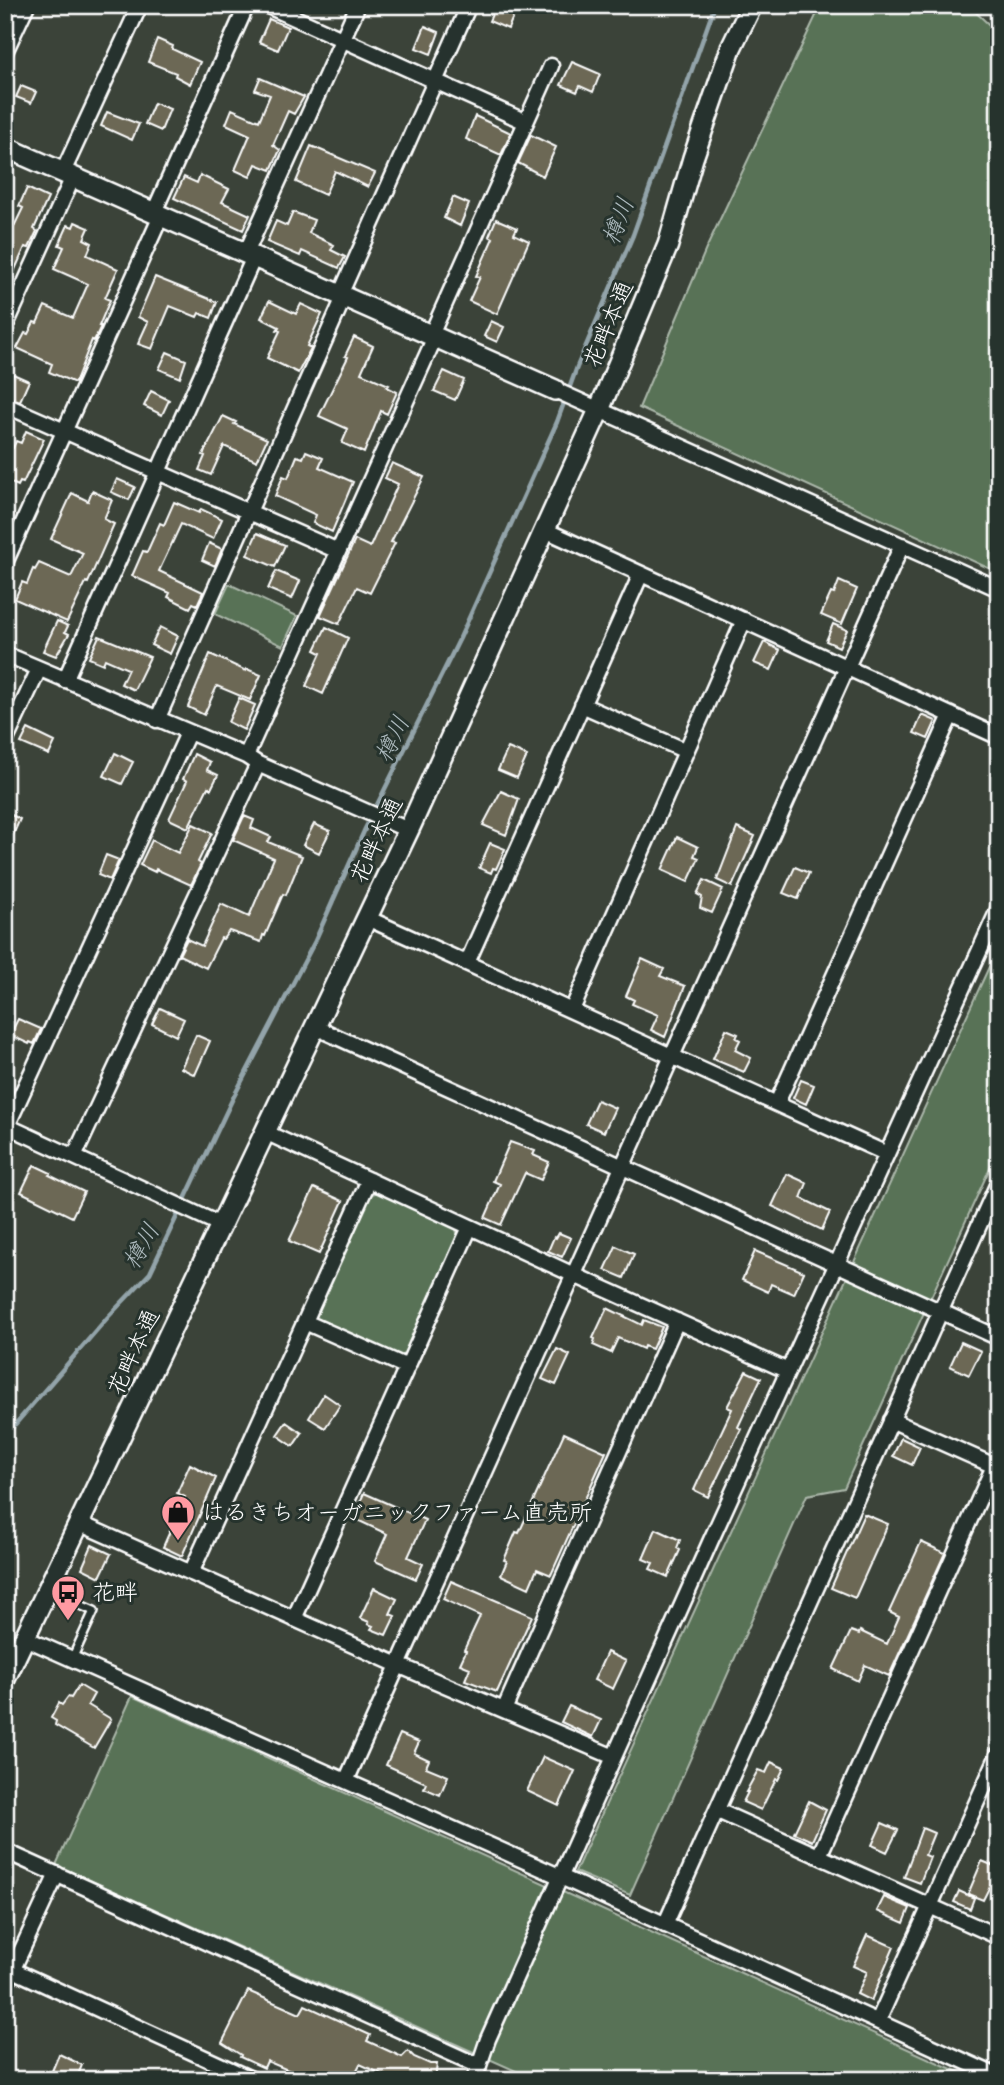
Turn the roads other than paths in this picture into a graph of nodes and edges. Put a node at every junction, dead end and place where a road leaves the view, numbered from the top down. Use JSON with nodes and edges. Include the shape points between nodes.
{"nodes":[{"id":1,"x":27,"y":5,"type":"edge"},
{"id":2,"x":140,"y":5,"type":"edge"},
{"id":3,"x":247,"y":5,"type":"edge"},
{"id":4,"x":266,"y":5,"type":"edge"},
{"id":5,"x":358,"y":5,"type":"edge"},
{"id":6,"x":470,"y":5,"type":"edge"},
{"id":7,"x":752,"y":5,"type":"edge"},
{"id":8,"x":343,"y":39,"type":"junction"},
{"id":9,"x":5,"y":52,"type":"edge"},
{"id":10,"x":551,"y":66,"type":"dead end"},
{"id":11,"x":435,"y":80,"type":"junction"},
{"id":12,"x":526,"y":122,"type":"junction"},
{"id":13,"x":5,"y":147,"type":"edge"},
{"id":14,"x":68,"y":174,"type":"junction"},
{"id":15,"x":157,"y":214,"type":"junction"},
{"id":16,"x":250,"y":255,"type":"junction"},
{"id":17,"x":342,"y":296,"type":"junction"},
{"id":18,"x":5,"y":327,"type":"edge"},
{"id":19,"x":433,"y":336,"type":"junction"},
{"id":20,"x":555,"y":390,"type":"joint"},
{"id":21,"x":5,"y":405,"type":"edge"},
{"id":22,"x":599,"y":410,"type":"junction"},
{"id":23,"x":64,"y":431,"type":"junction"},
{"id":24,"x":158,"y":471,"type":"junction"},
{"id":25,"x":249,"y":512,"type":"junction"},
{"id":26,"x":545,"y":530,"type":"junction"},
{"id":27,"x":902,"y":545,"type":"junction"},
{"id":28,"x":338,"y":551,"type":"junction"},
{"id":29,"x":5,"y":563,"type":"edge"},
{"id":30,"x":641,"y":574,"type":"junction"},
{"id":31,"x":999,"y":589,"type":"edge"},
{"id":32,"x":744,"y":620,"type":"junction"},
{"id":33,"x":5,"y":654,"type":"edge"},
{"id":34,"x":847,"y":667,"type":"junction"},
{"id":35,"x":39,"y":669,"type":"junction"},
{"id":36,"x":65,"y":680,"type":"junction"},
{"id":37,"x":582,"y":705,"type":"junction"},
{"id":38,"x":951,"y":715,"type":"junction"},
{"id":39,"x":157,"y":720,"type":"junction"},
{"id":40,"x":188,"y":733,"type":"junction"},
{"id":41,"x":999,"y":737,"type":"edge"},
{"id":42,"x":5,"y":741,"type":"edge"},
{"id":43,"x":686,"y":751,"type":"junction"},
{"id":44,"x":252,"y":760,"type":"junction"},
{"id":45,"x":408,"y":830,"type":"junction"},
{"id":46,"x":999,"y":908,"type":"edge"},
{"id":47,"x":367,"y":918,"type":"junction"},
{"id":48,"x":467,"y":963,"type":"junction"},
{"id":49,"x":572,"y":1010,"type":"junction"},
{"id":50,"x":315,"y":1027,"type":"junction"},
{"id":51,"x":673,"y":1055,"type":"junction"},
{"id":52,"x":777,"y":1103,"type":"junction"},
{"id":53,"x":6,"y":1126,"type":"edge"},
{"id":54,"x":265,"y":1132,"type":"junction"},
{"id":55,"x":887,"y":1154,"type":"junction"},
{"id":56,"x":74,"y":1157,"type":"junction"},
{"id":57,"x":623,"y":1166,"type":"junction"},
{"id":58,"x":369,"y":1180,"type":"junction"},
{"id":59,"x":997,"y":1188,"type":"edge"},
{"id":60,"x":212,"y":1220,"type":"junction"},
{"id":61,"x":470,"y":1227,"type":"junction"},
{"id":62,"x":836,"y":1265,"type":"junction"},
{"id":63,"x":574,"y":1275,"type":"junction"},
{"id":64,"x":939,"y":1311,"type":"junction"},
{"id":65,"x":677,"y":1321,"type":"junction"},
{"id":66,"x":305,"y":1322,"type":"junction"},
{"id":67,"x":999,"y":1338,"type":"edge"},
{"id":68,"x":407,"y":1367,"type":"junction"},
{"id":69,"x":788,"y":1371,"type":"junction"},
{"id":70,"x":891,"y":1420,"type":"junction"},
{"id":71,"x":997,"y":1467,"type":"edge"},
{"id":72,"x":79,"y":1523,"type":"junction"},
{"id":73,"x":191,"y":1573,"type":"junction"},
{"id":74,"x":47,"y":1591,"type":"junction"},
{"id":75,"x":294,"y":1619,"type":"junction"},
{"id":76,"x":25,"y":1638,"type":"junction"},
{"id":77,"x":72,"y":1659,"type":"junction"},
{"id":78,"x":398,"y":1665,"type":"junction"},
{"id":79,"x":5,"y":1679,"type":"edge"},
{"id":80,"x":504,"y":1710,"type":"junction"},
{"id":81,"x":999,"y":1753,"type":"edge"},
{"id":82,"x":614,"y":1757,"type":"junction"},
{"id":83,"x":346,"y":1781,"type":"junction"},
{"id":84,"x":718,"y":1811,"type":"junction"},
{"id":85,"x":5,"y":1851,"type":"edge"},
{"id":86,"x":819,"y":1856,"type":"junction"},
{"id":87,"x":57,"y":1874,"type":"junction"},
{"id":88,"x":561,"y":1877,"type":"junction"},
{"id":89,"x":929,"y":1905,"type":"junction"},
{"id":90,"x":665,"y":1924,"type":"junction"},
{"id":91,"x":999,"y":1937,"type":"edge"},
{"id":92,"x":13,"y":1970,"type":"junction"},
{"id":93,"x":5,"y":1986,"type":"edge"},
{"id":94,"x":877,"y":2021,"type":"junction"},
{"id":95,"x":477,"y":2073,"type":"edge"},
{"id":96,"x":999,"y":2077,"type":"edge"},
{"id":97,"x":253,"y":2080,"type":"edge"}],
"edges":[{"from":1,"to":9,"type":"street"},
{"from":2,"to":14,"type":"street"},
{"from":3,"to":15,"type":"street"},
{"from":4,"to":8,"type":"street"},
{"from":5,"to":8,"type":"street"},
{"from":6,"to":11,"type":"street"},
{"from":7,"to":22,"type":"street","name":"花畔本通","via":[[731,48],[668,245]]},
{"from":8,"to":11,"type":"street"},
{"from":8,"to":16,"type":"street"},
{"from":10,"to":12,"type":"street"},
{"from":11,"to":12,"type":"street"},
{"from":11,"to":17,"type":"street"},
{"from":12,"to":19,"type":"street"},
{"from":13,"to":14,"type":"street"},
{"from":14,"to":15,"type":"street"},
{"from":14,"to":18,"type":"street"},
{"from":15,"to":16,"type":"street"},
{"from":15,"to":23,"type":"street"},
{"from":16,"to":17,"type":"street"},
{"from":16,"to":24,"type":"street"},
{"from":17,"to":19,"type":"street"},
{"from":17,"to":25,"type":"street"},
{"from":19,"to":20,"type":"street"},
{"from":19,"to":28,"type":"street"},
{"from":20,"to":22,"type":"street"},
{"from":21,"to":23,"type":"street"},
{"from":22,"to":26,"type":"street","name":"花畔本通"},
{"from":22,"to":27,"type":"street"},
{"from":23,"to":24,"type":"street"},
{"from":23,"to":29,"type":"street"},
{"from":24,"to":25,"type":"street"},
{"from":24,"to":36,"type":"street"},
{"from":25,"to":28,"type":"street"},
{"from":25,"to":39,"type":"street"},
{"from":26,"to":30,"type":"street"},
{"from":26,"to":45,"type":"street","name":"花畔本通"},
{"from":27,"to":31,"type":"street"},
{"from":27,"to":34,"type":"street"},
{"from":28,"to":44,"type":"street"},
{"from":30,"to":32,"type":"street"},
{"from":30,"to":37,"type":"street"},
{"from":32,"to":34,"type":"street"},
{"from":32,"to":43,"type":"street"},
{"from":33,"to":35,"type":"street"},
{"from":34,"to":38,"type":"street"},
{"from":34,"to":51,"type":"street"},
{"from":35,"to":36,"type":"street"},
{"from":35,"to":42,"type":"street"},
{"from":36,"to":39,"type":"street"},
{"from":37,"to":43,"type":"street"},
{"from":37,"to":48,"type":"street"},
{"from":38,"to":41,"type":"street"},
{"from":38,"to":52,"type":"street"},
{"from":39,"to":40,"type":"street"},
{"from":40,"to":44,"type":"street"},
{"from":40,"to":53,"type":"street"},
{"from":43,"to":49,"type":"street"},
{"from":44,"to":45,"type":"street"},
{"from":44,"to":56,"type":"street"},
{"from":45,"to":47,"type":"street","name":"花畔本通"},
{"from":46,"to":55,"type":"street"},
{"from":47,"to":48,"type":"street"},
{"from":47,"to":50,"type":"street","name":"花畔本通"},
{"from":48,"to":49,"type":"street"},
{"from":49,"to":51,"type":"street"},
{"from":50,"to":54,"type":"street","name":"花畔本通"},
{"from":50,"to":57,"type":"street"},
{"from":51,"to":52,"type":"street"},
{"from":51,"to":57,"type":"street"},
{"from":52,"to":55,"type":"street"},
{"from":53,"to":56,"type":"street"},
{"from":54,"to":58,"type":"street"},
{"from":54,"to":60,"type":"street","name":"花畔本通"},
{"from":55,"to":62,"type":"street"},
{"from":56,"to":60,"type":"street"},
{"from":57,"to":62,"type":"street"},
{"from":57,"to":63,"type":"street"},
{"from":58,"to":61,"type":"street"},
{"from":58,"to":66,"type":"street"},
{"from":59,"to":64,"type":"street"},
{"from":60,"to":72,"type":"street","name":"花畔本通"},
{"from":61,"to":63,"type":"street"},
{"from":61,"to":68,"type":"street"},
{"from":62,"to":64,"type":"street"},
{"from":62,"to":69,"type":"street"},
{"from":63,"to":65,"type":"street"},
{"from":63,"to":78,"type":"street"},
{"from":64,"to":67,"type":"street"},
{"from":64,"to":70,"type":"street"},
{"from":65,"to":69,"type":"street"},
{"from":65,"to":80,"type":"street"},
{"from":66,"to":68,"type":"street"},
{"from":66,"to":73,"type":"street"},
{"from":68,"to":75,"type":"street"},
{"from":69,"to":82,"type":"street"},
{"from":70,"to":71,"type":"street"},
{"from":70,"to":84,"type":"street"},
{"from":71,"to":86,"type":"street"},
{"from":72,"to":73,"type":"street"},
{"from":72,"to":74,"type":"street","name":"花畔本通"},
{"from":73,"to":75,"type":"street"},
{"from":74,"to":76,"type":"street","name":"花畔本通"},
{"from":74,"to":77,"type":"lane","via":[[94,1611]]},
{"from":75,"to":78,"type":"street"},
{"from":76,"to":77,"type":"street"},
{"from":76,"to":79,"type":"street","name":"花畔本通"},
{"from":77,"to":83,"type":"street"},
{"from":78,"to":80,"type":"street"},
{"from":78,"to":83,"type":"street"},
{"from":80,"to":82,"type":"street"},
{"from":81,"to":89,"type":"street"},
{"from":82,"to":88,"type":"street"},
{"from":83,"to":88,"type":"street"},
{"from":84,"to":86,"type":"street"},
{"from":84,"to":90,"type":"street"},
{"from":85,"to":87,"type":"street"},
{"from":86,"to":89,"type":"street"},
{"from":87,"to":92,"type":"street"},
{"from":87,"to":95,"type":"street"},
{"from":88,"to":90,"type":"street"},
{"from":88,"to":95,"type":"street"},
{"from":89,"to":91,"type":"street"},
{"from":89,"to":94,"type":"street"},
{"from":90,"to":94,"type":"street"},
{"from":92,"to":93,"type":"street"},
{"from":92,"to":97,"type":"street"},
{"from":94,"to":96,"type":"street"}]}
